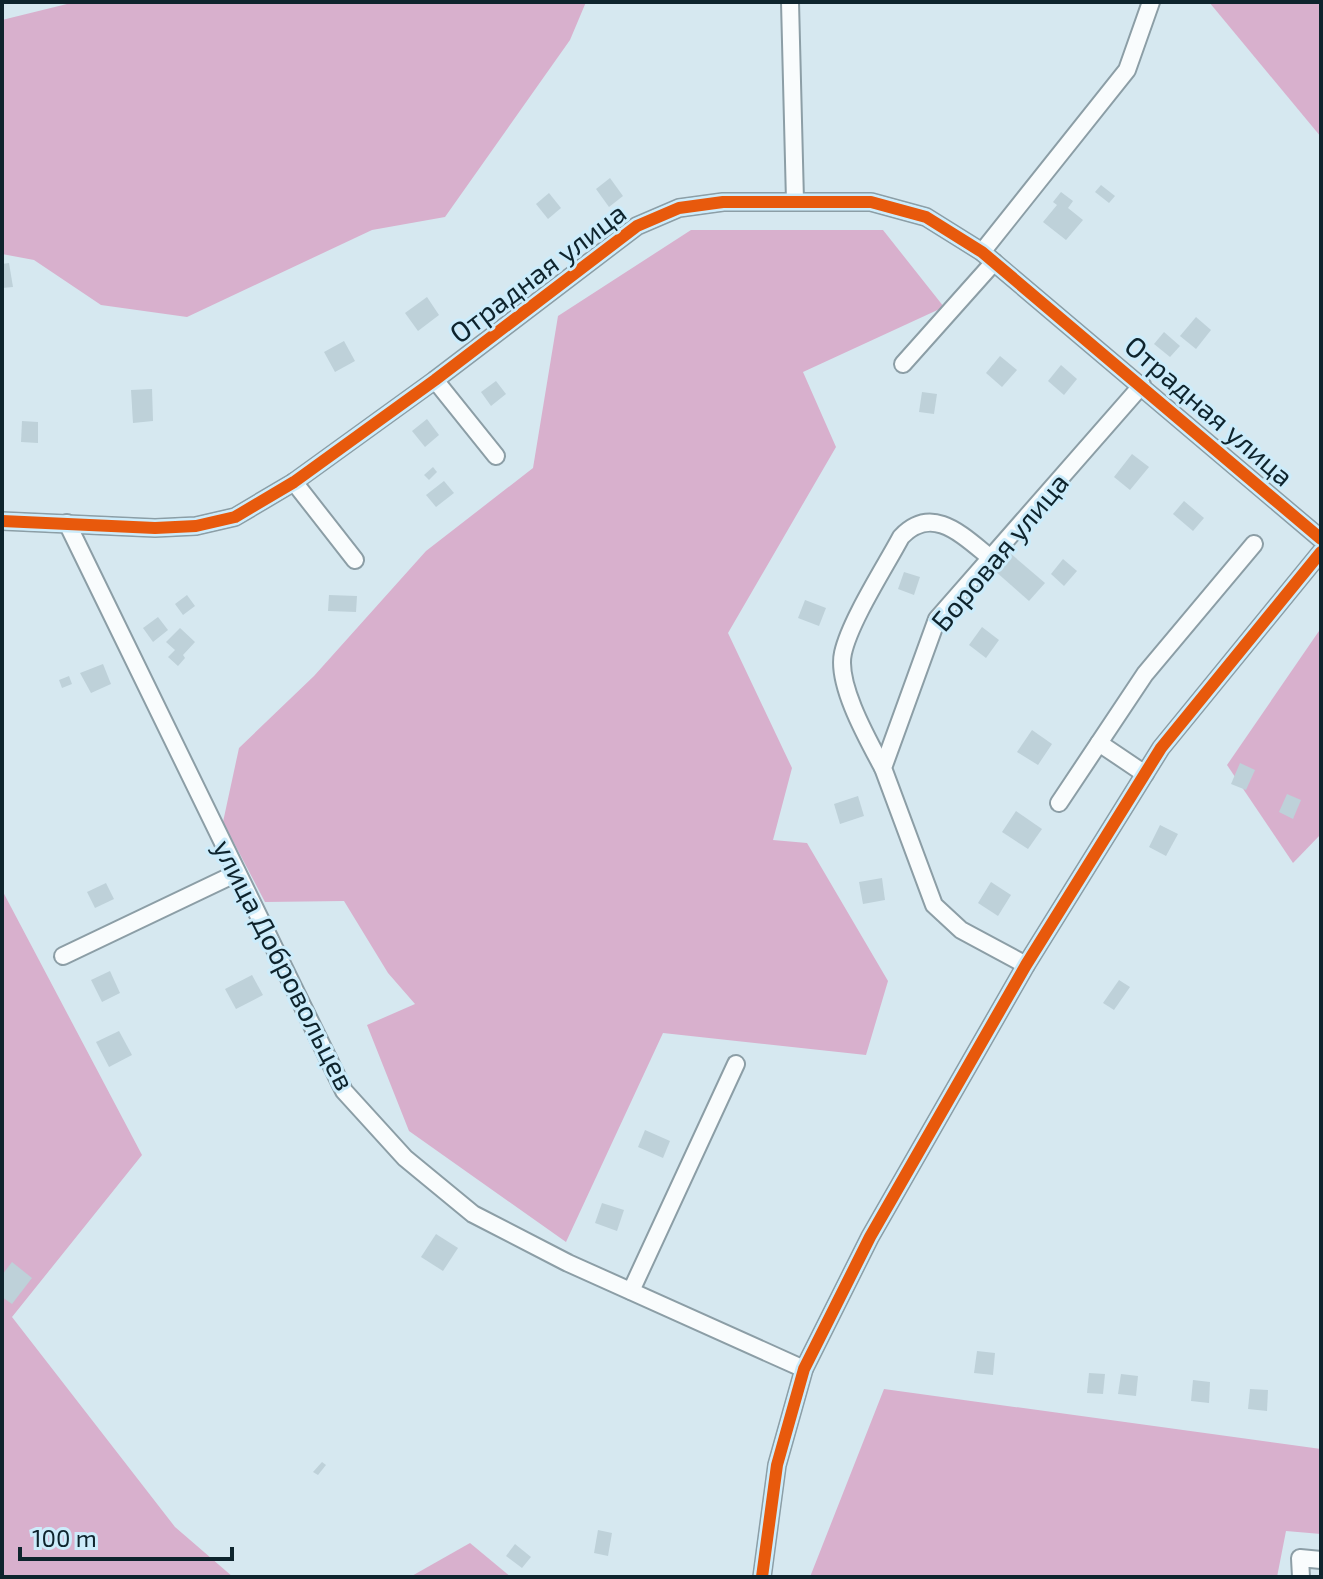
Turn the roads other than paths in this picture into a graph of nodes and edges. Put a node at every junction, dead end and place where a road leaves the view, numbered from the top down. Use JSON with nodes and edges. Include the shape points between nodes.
{"nodes":[{"id":1,"x":790,"y":2,"type":"edge"},
{"id":2,"x":1151,"y":2,"type":"edge"},
{"id":3,"x":795,"y":201,"type":"junction"},
{"id":4,"x":988,"y":257,"type":"junction"},
{"id":5,"x":903,"y":364,"type":"dead end"},
{"id":6,"x":435,"y":380,"type":"junction"},
{"id":7,"x":1142,"y":385,"type":"junction"},
{"id":8,"x":496,"y":456,"type":"dead end"},
{"id":9,"x":294,"y":482,"type":"junction"},
{"id":10,"x":2,"y":521,"type":"edge"},
{"id":11,"x":67,"y":523,"type":"junction"},
{"id":12,"x":1321,"y":539,"type":"edge"},
{"id":13,"x":1254,"y":544,"type":"dead end"},
{"id":14,"x":1321,"y":552,"type":"edge"},
{"id":15,"x":992,"y":559,"type":"junction"},
{"id":16,"x":355,"y":560,"type":"dead end"},
{"id":17,"x":1099,"y":743,"type":"junction"},
{"id":18,"x":883,"y":768,"type":"junction"},
{"id":19,"x":1145,"y":774,"type":"junction"},
{"id":20,"x":1059,"y":803,"type":"dead end"},
{"id":21,"x":237,"y":873,"type":"junction"},
{"id":22,"x":63,"y":956,"type":"dead end"},
{"id":23,"x":1026,"y":965,"type":"junction"},
{"id":24,"x":736,"y":1064,"type":"dead end"},
{"id":25,"x":631,"y":1291,"type":"junction"},
{"id":26,"x":804,"y":1369,"type":"junction"},
{"id":27,"x":1321,"y":1560,"type":"edge"},
{"id":28,"x":762,"y":1577,"type":"edge"},
{"id":29,"x":1301,"y":1577,"type":"edge"}],
"edges":[{"from":1,"to":3,"type":"street"},
{"from":2,"to":4,"type":"street","via":[[1127,70]]},
{"from":3,"to":4,"type":"street","name":"Отрадная улица","via":[[871,202],[926,217]]},
{"from":3,"to":6,"type":"street","name":"Отрадная улица","via":[[679,208],[637,226]]},
{"from":4,"to":5,"type":"street"},
{"from":4,"to":7,"type":"street","name":"Отрадная улица"},
{"from":6,"to":8,"type":"street"},
{"from":6,"to":9,"type":"street","name":"Отрадная улица"},
{"from":7,"to":12,"type":"street","name":"Отрадная улица"},
{"from":7,"to":15,"type":"street","name":"Боровая улица"},
{"from":9,"to":11,"type":"street","name":"Отрадная улица","via":[[235,517],[196,526]]},
{"from":9,"to":16,"type":"street"},
{"from":10,"to":11,"type":"street","name":"Отрадная улица"},
{"from":11,"to":21,"type":"street","name":"улица Добровольцев"},
{"from":13,"to":17,"type":"street","via":[[1145,674]]},
{"from":14,"to":19,"type":"street"},
{"from":15,"to":18,"type":"street","name":"Боровая улица","via":[[937,619]]},
{"from":15,"to":18,"type":"street","via":[[954,529],[936,522],[913,525],[901,537],[857,620],[842,655],[844,674],[856,717]]},
{"from":17,"to":19,"type":"street"},
{"from":17,"to":20,"type":"street"},
{"from":18,"to":23,"type":"street","via":[[934,905],[961,930]]},
{"from":19,"to":23,"type":"street"},
{"from":21,"to":22,"type":"street"},
{"from":21,"to":25,"type":"street","name":"улица Добровольцев","via":[[344,1091],[405,1158],[473,1214]]},
{"from":23,"to":26,"type":"street","via":[[870,1237]]},
{"from":24,"to":25,"type":"street"},
{"from":25,"to":26,"type":"street","name":"улица Добровольцев"},
{"from":26,"to":28,"type":"street","via":[[777,1465]]},
{"from":27,"to":29,"type":"street","via":[[1300,1558]]}]}
